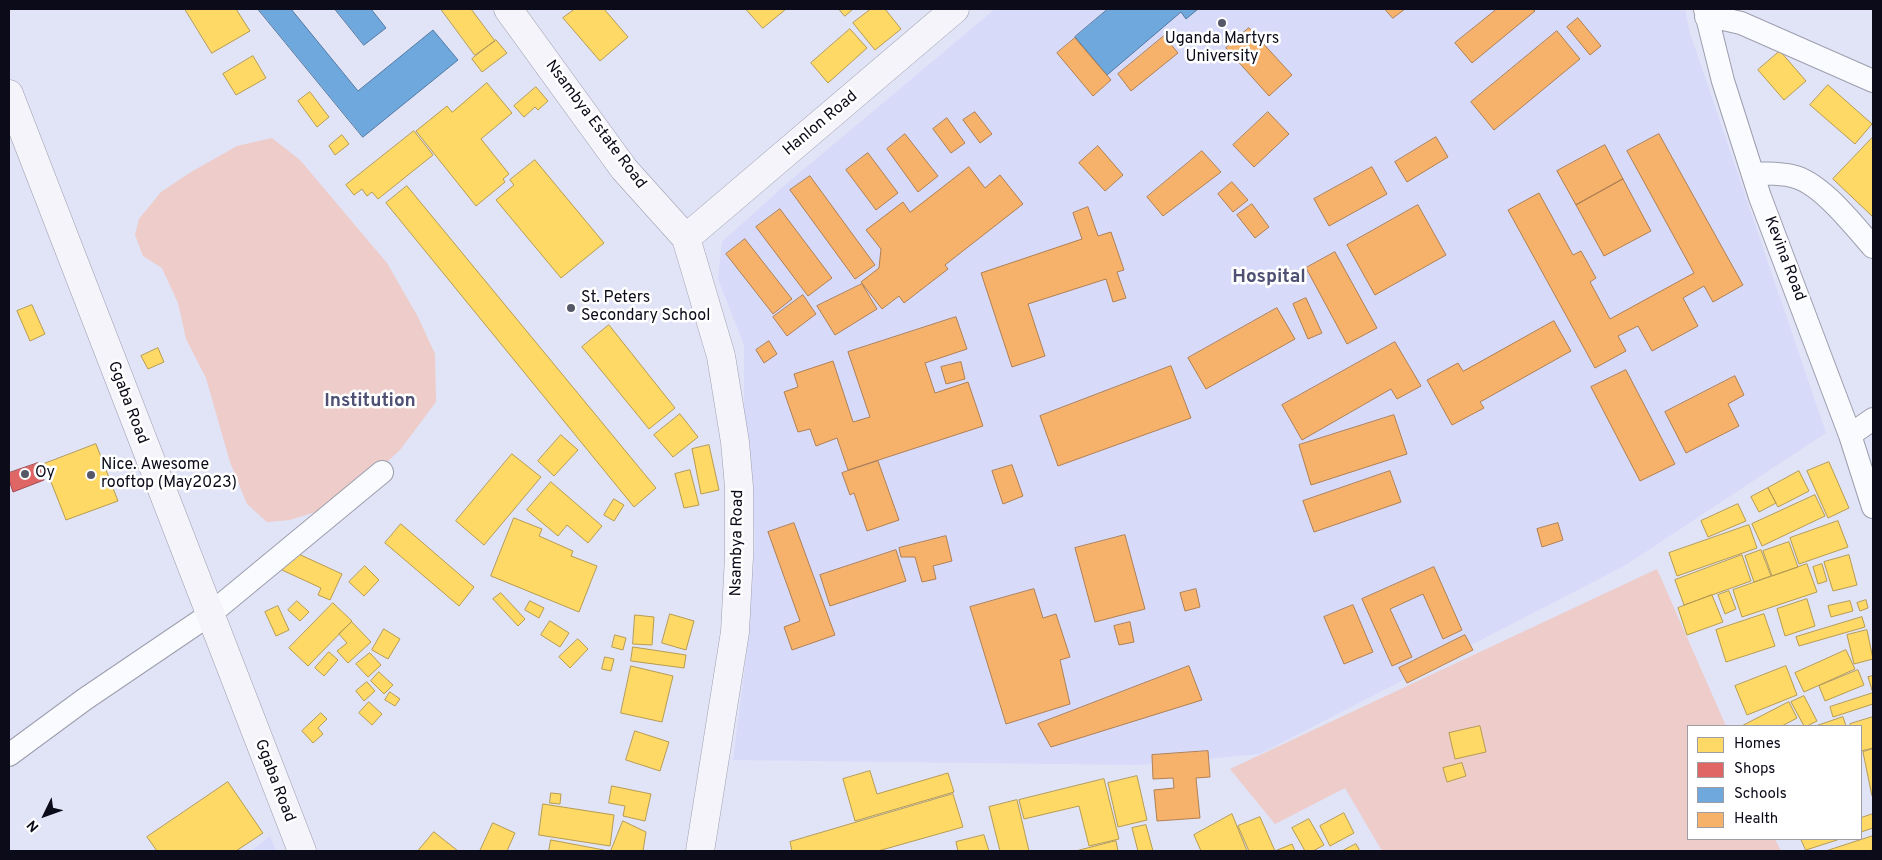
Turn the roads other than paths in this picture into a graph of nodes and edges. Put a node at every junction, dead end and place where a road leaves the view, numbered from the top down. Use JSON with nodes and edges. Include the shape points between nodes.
{"nodes":[{"id":1,"x":508,"y":9,"type":"edge"},
{"id":2,"x":955,"y":9,"type":"edge"},
{"id":3,"x":1705,"y":13,"type":"edge"},
{"id":4,"x":1873,"y":81,"type":"edge"},
{"id":5,"x":9,"y":94,"type":"edge"},
{"id":6,"x":1753,"y":173,"type":"junction"},
{"id":7,"x":686,"y":238,"type":"junction"},
{"id":8,"x":1873,"y":247,"type":"edge"},
{"id":9,"x":1873,"y":419,"type":"edge"},
{"id":10,"x":1850,"y":435,"type":"junction"},
{"id":11,"x":382,"y":472,"type":"dead end"},
{"id":12,"x":1873,"y":507,"type":"edge"},
{"id":13,"x":209,"y":615,"type":"junction"},
{"id":14,"x":9,"y":755,"type":"edge"},
{"id":15,"x":302,"y":851,"type":"edge"},
{"id":16,"x":700,"y":851,"type":"edge"}],
"edges":[{"from":1,"to":7,"type":"main road","name":"Nsambya Estate Road","via":[[624,169]]},
{"from":2,"to":7,"type":"main road","name":"Hanlon Road"},
{"from":3,"to":4,"type":"street","via":[[1741,23]]},
{"from":3,"to":6,"type":"street","name":"Kevina Road"},
{"from":5,"to":13,"type":"main road","name":"Ggaba Road"},
{"from":6,"to":8,"type":"street","via":[[1793,176],[1810,185],[1830,199]]},
{"from":6,"to":10,"type":"street","name":"Kevina Road"},
{"from":7,"to":16,"type":"main road","name":"Nsambya Road","via":[[722,356],[739,487],[735,632]]},
{"from":9,"to":10,"type":"street"},
{"from":10,"to":12,"type":"street","name":"Kevina Road"},
{"from":11,"to":13,"type":"street"},
{"from":13,"to":14,"type":"street"},
{"from":13,"to":15,"type":"main road","name":"Ggaba Road"}]}
